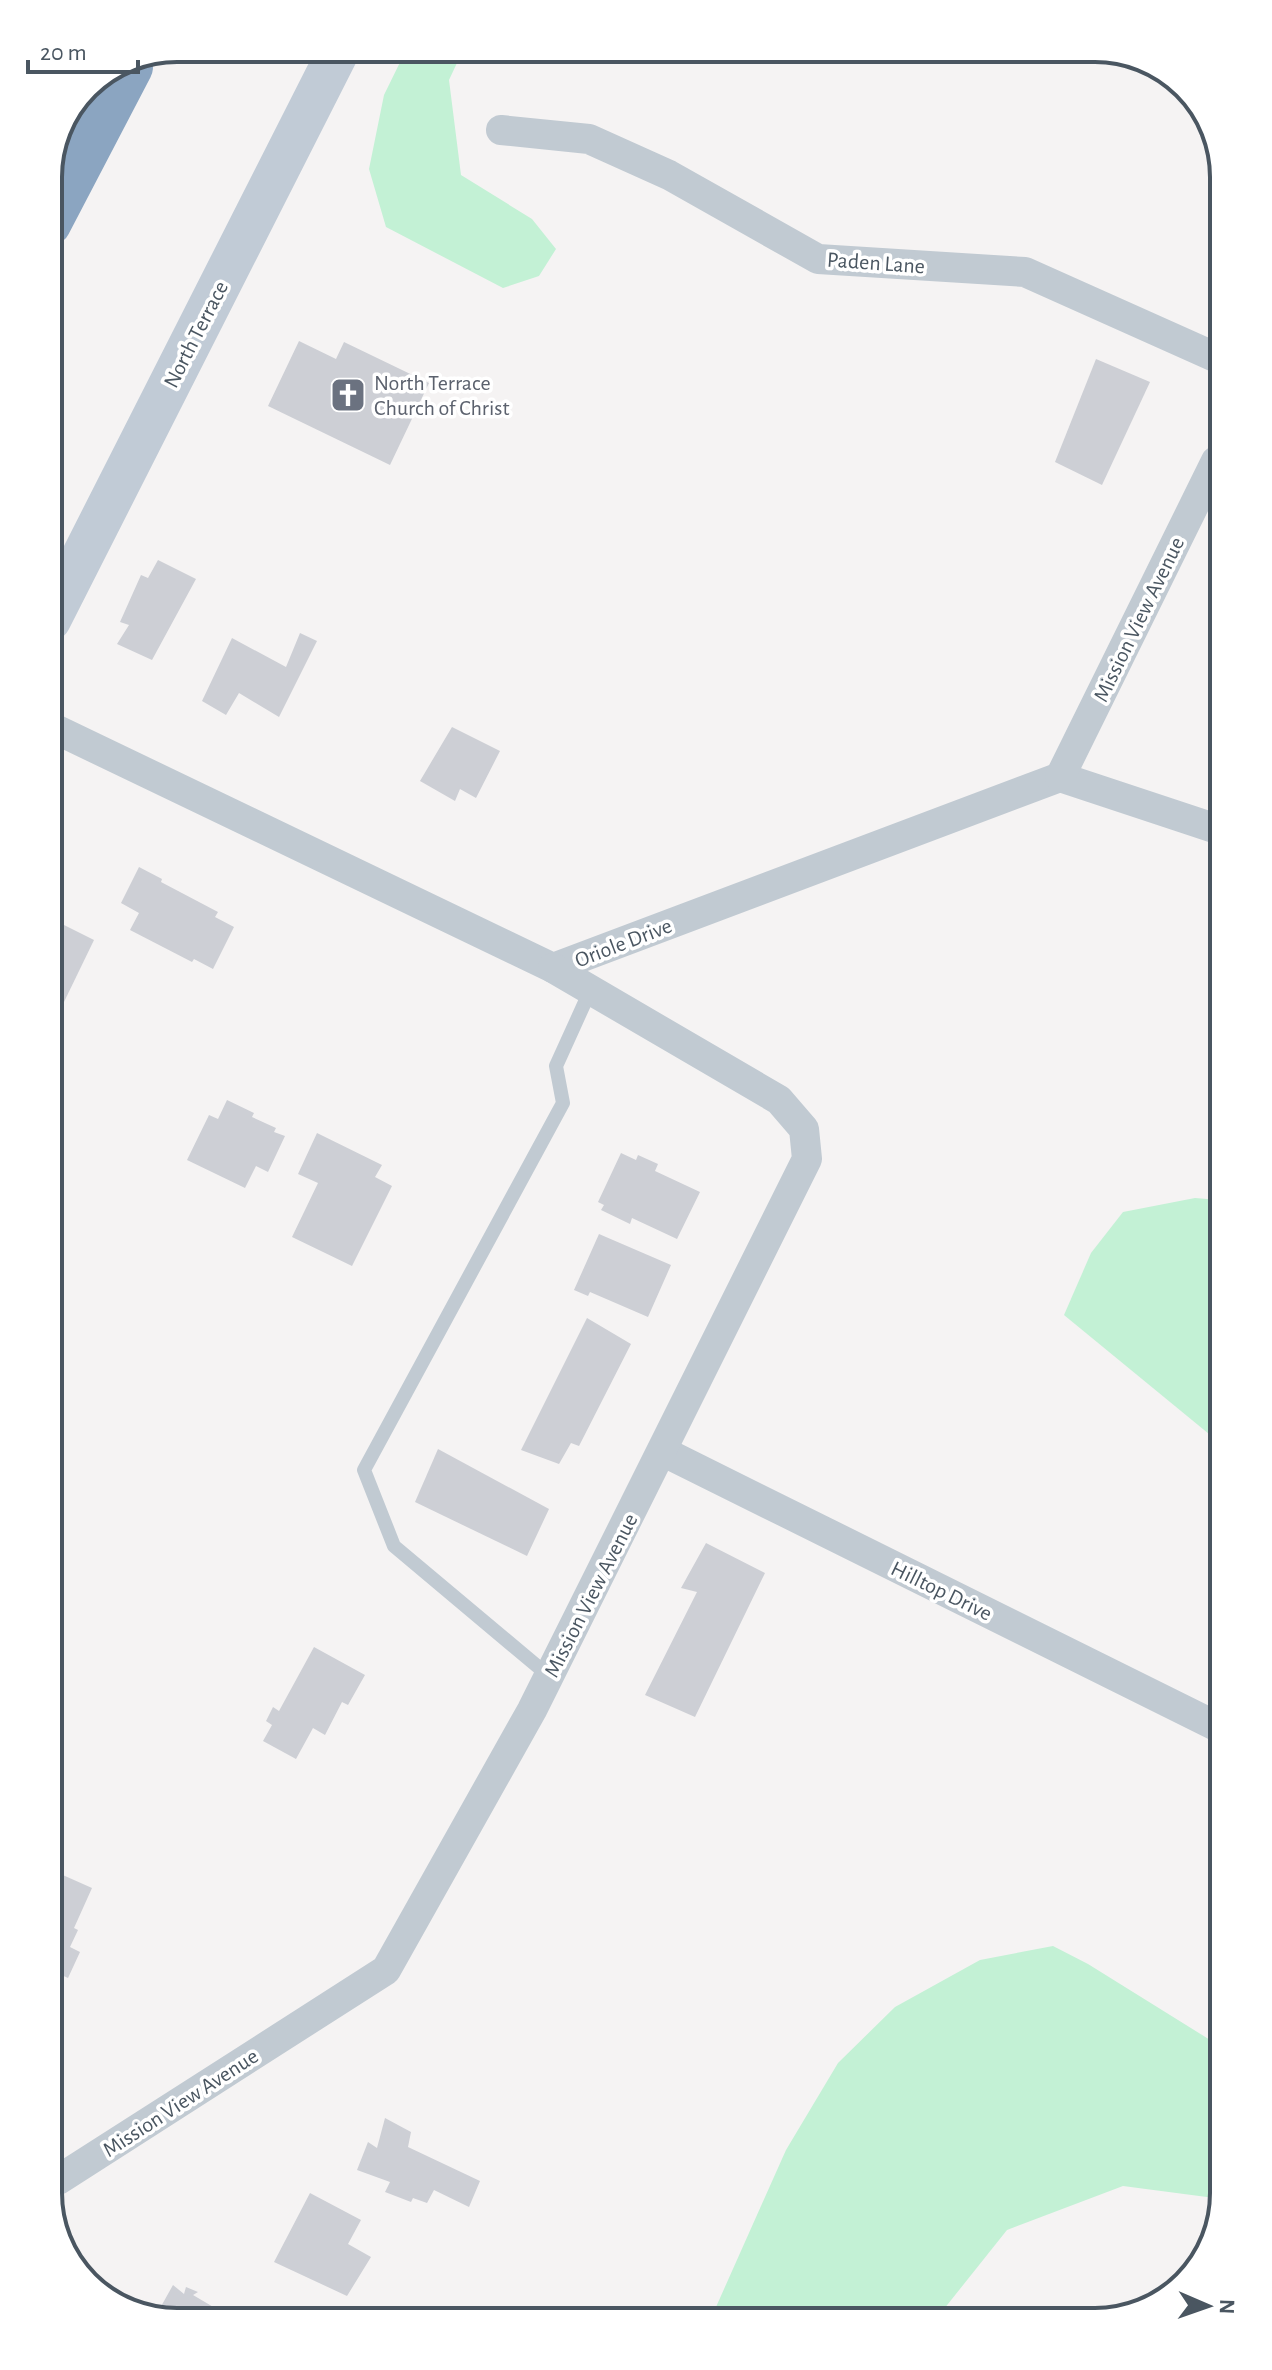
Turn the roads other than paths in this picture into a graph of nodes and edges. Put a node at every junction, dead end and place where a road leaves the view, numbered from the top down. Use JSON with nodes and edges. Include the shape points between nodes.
{"nodes":[{"id":1,"x":333,"y":62,"type":"edge"},
{"id":2,"x":128,"y":73,"type":"edge"},
{"id":3,"x":501,"y":130,"type":"dead end"},
{"id":4,"x":62,"y":199,"type":"edge"},
{"id":5,"x":1210,"y":355,"type":"edge"},
{"id":6,"x":1210,"y":473,"type":"edge"},
{"id":7,"x":62,"y":596,"type":"edge"},
{"id":8,"x":62,"y":732,"type":"edge"},
{"id":9,"x":1060,"y":777,"type":"junction"},
{"id":10,"x":1210,"y":827,"type":"edge"},
{"id":11,"x":553,"y":968,"type":"junction"},
{"id":12,"x":590,"y":991,"type":"junction"},
{"id":13,"x":662,"y":1451,"type":"junction"},
{"id":14,"x":550,"y":1676,"type":"junction"},
{"id":15,"x":1210,"y":1723,"type":"edge"},
{"id":16,"x":62,"y":2177,"type":"edge"}],
"edges":[{"from":1,"to":7,"type":"street","name":"North Terrace"},
{"from":2,"to":4,"type":"highway"},
{"from":3,"to":5,"type":"street","name":"Paden Lane","via":[[589,139],[669,175],[818,259],[1025,272]]},
{"from":6,"to":9,"type":"street","name":"Mission View Avenue"},
{"from":8,"to":11,"type":"street","name":"Oriole Drive"},
{"from":9,"to":10,"type":"street"},
{"from":9,"to":11,"type":"street","name":"Oriole Drive"},
{"from":11,"to":12,"type":"street","name":"Mission View Avenue"},
{"from":12,"to":13,"type":"street","name":"Mission View Avenue","via":[[779,1100],[804,1129],[807,1159]]},
{"from":12,"to":14,"type":"lane","via":[[556,1066],[563,1103],[364,1470],[394,1546]]},
{"from":13,"to":14,"type":"street","name":"Mission View Avenue"},
{"from":13,"to":15,"type":"street","name":"Hilltop Drive"},
{"from":14,"to":16,"type":"street","name":"Mission View Avenue","via":[[386,1970]]}]}
